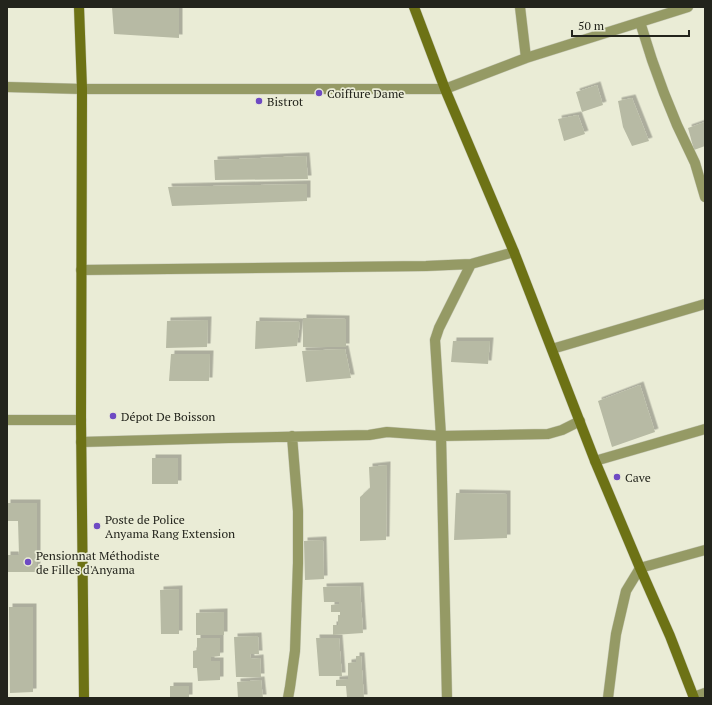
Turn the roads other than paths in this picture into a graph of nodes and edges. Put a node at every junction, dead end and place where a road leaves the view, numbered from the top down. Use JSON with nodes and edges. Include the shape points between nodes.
{"nodes":[{"id":1,"x":79,"y":7,"type":"edge"},
{"id":2,"x":414,"y":7,"type":"edge"},
{"id":3,"x":520,"y":7,"type":"edge"},
{"id":4,"x":688,"y":7,"type":"edge"},
{"id":5,"x":640,"y":22,"type":"junction"},
{"id":6,"x":526,"y":58,"type":"junction"},
{"id":7,"x":7,"y":87,"type":"edge"},
{"id":8,"x":82,"y":89,"type":"junction"},
{"id":9,"x":445,"y":89,"type":"junction"},
{"id":10,"x":705,"y":197,"type":"edge"},
{"id":11,"x":514,"y":252,"type":"junction"},
{"id":12,"x":471,"y":264,"type":"junction"},
{"id":13,"x":81,"y":270,"type":"junction"},
{"id":14,"x":705,"y":304,"type":"edge"},
{"id":15,"x":552,"y":348,"type":"junction"},
{"id":16,"x":7,"y":420,"type":"edge"},
{"id":17,"x":81,"y":420,"type":"junction"},
{"id":18,"x":580,"y":421,"type":"junction"},
{"id":19,"x":705,"y":429,"type":"edge"},
{"id":20,"x":292,"y":436,"type":"junction"},
{"id":21,"x":440,"y":436,"type":"junction"},
{"id":22,"x":81,"y":442,"type":"junction"},
{"id":23,"x":595,"y":461,"type":"junction"},
{"id":24,"x":705,"y":550,"type":"edge"},
{"id":25,"x":640,"y":568,"type":"junction"},
{"id":26,"x":705,"y":693,"type":"edge"},
{"id":27,"x":694,"y":697,"type":"edge"},
{"id":28,"x":84,"y":698,"type":"edge"},
{"id":29,"x":288,"y":698,"type":"edge"},
{"id":30,"x":447,"y":698,"type":"edge"},
{"id":31,"x":608,"y":698,"type":"edge"}],
"edges":[{"from":1,"to":8,"type":"street"},
{"from":2,"to":9,"type":"street"},
{"from":3,"to":6,"type":"street"},
{"from":4,"to":5,"type":"street"},
{"from":5,"to":6,"type":"street"},
{"from":5,"to":10,"type":"street","via":[[652,60],[695,163]]},
{"from":6,"to":9,"type":"street"},
{"from":7,"to":8,"type":"street"},
{"from":8,"to":9,"type":"street"},
{"from":8,"to":13,"type":"street"},
{"from":9,"to":11,"type":"street"},
{"from":11,"to":12,"type":"street"},
{"from":11,"to":15,"type":"street"},
{"from":12,"to":13,"type":"street"},
{"from":12,"to":21,"type":"street","via":[[435,340]]},
{"from":13,"to":17,"type":"street"},
{"from":14,"to":15,"type":"street"},
{"from":15,"to":18,"type":"street"},
{"from":16,"to":17,"type":"street"},
{"from":17,"to":22,"type":"street"},
{"from":18,"to":21,"type":"street","via":[[548,434]]},
{"from":18,"to":23,"type":"street"},
{"from":19,"to":23,"type":"street"},
{"from":20,"to":21,"type":"street","via":[[369,435],[387,432]]},
{"from":20,"to":22,"type":"street"},
{"from":20,"to":29,"type":"street","via":[[298,511],[298,563],[295,651]]},
{"from":21,"to":30,"type":"street"},
{"from":22,"to":28,"type":"street"},
{"from":23,"to":25,"type":"street"},
{"from":24,"to":25,"type":"street"},
{"from":25,"to":27,"type":"street"},
{"from":25,"to":31,"type":"street","via":[[626,590],[616,634]]},
{"from":26,"to":27,"type":"street"}]}
